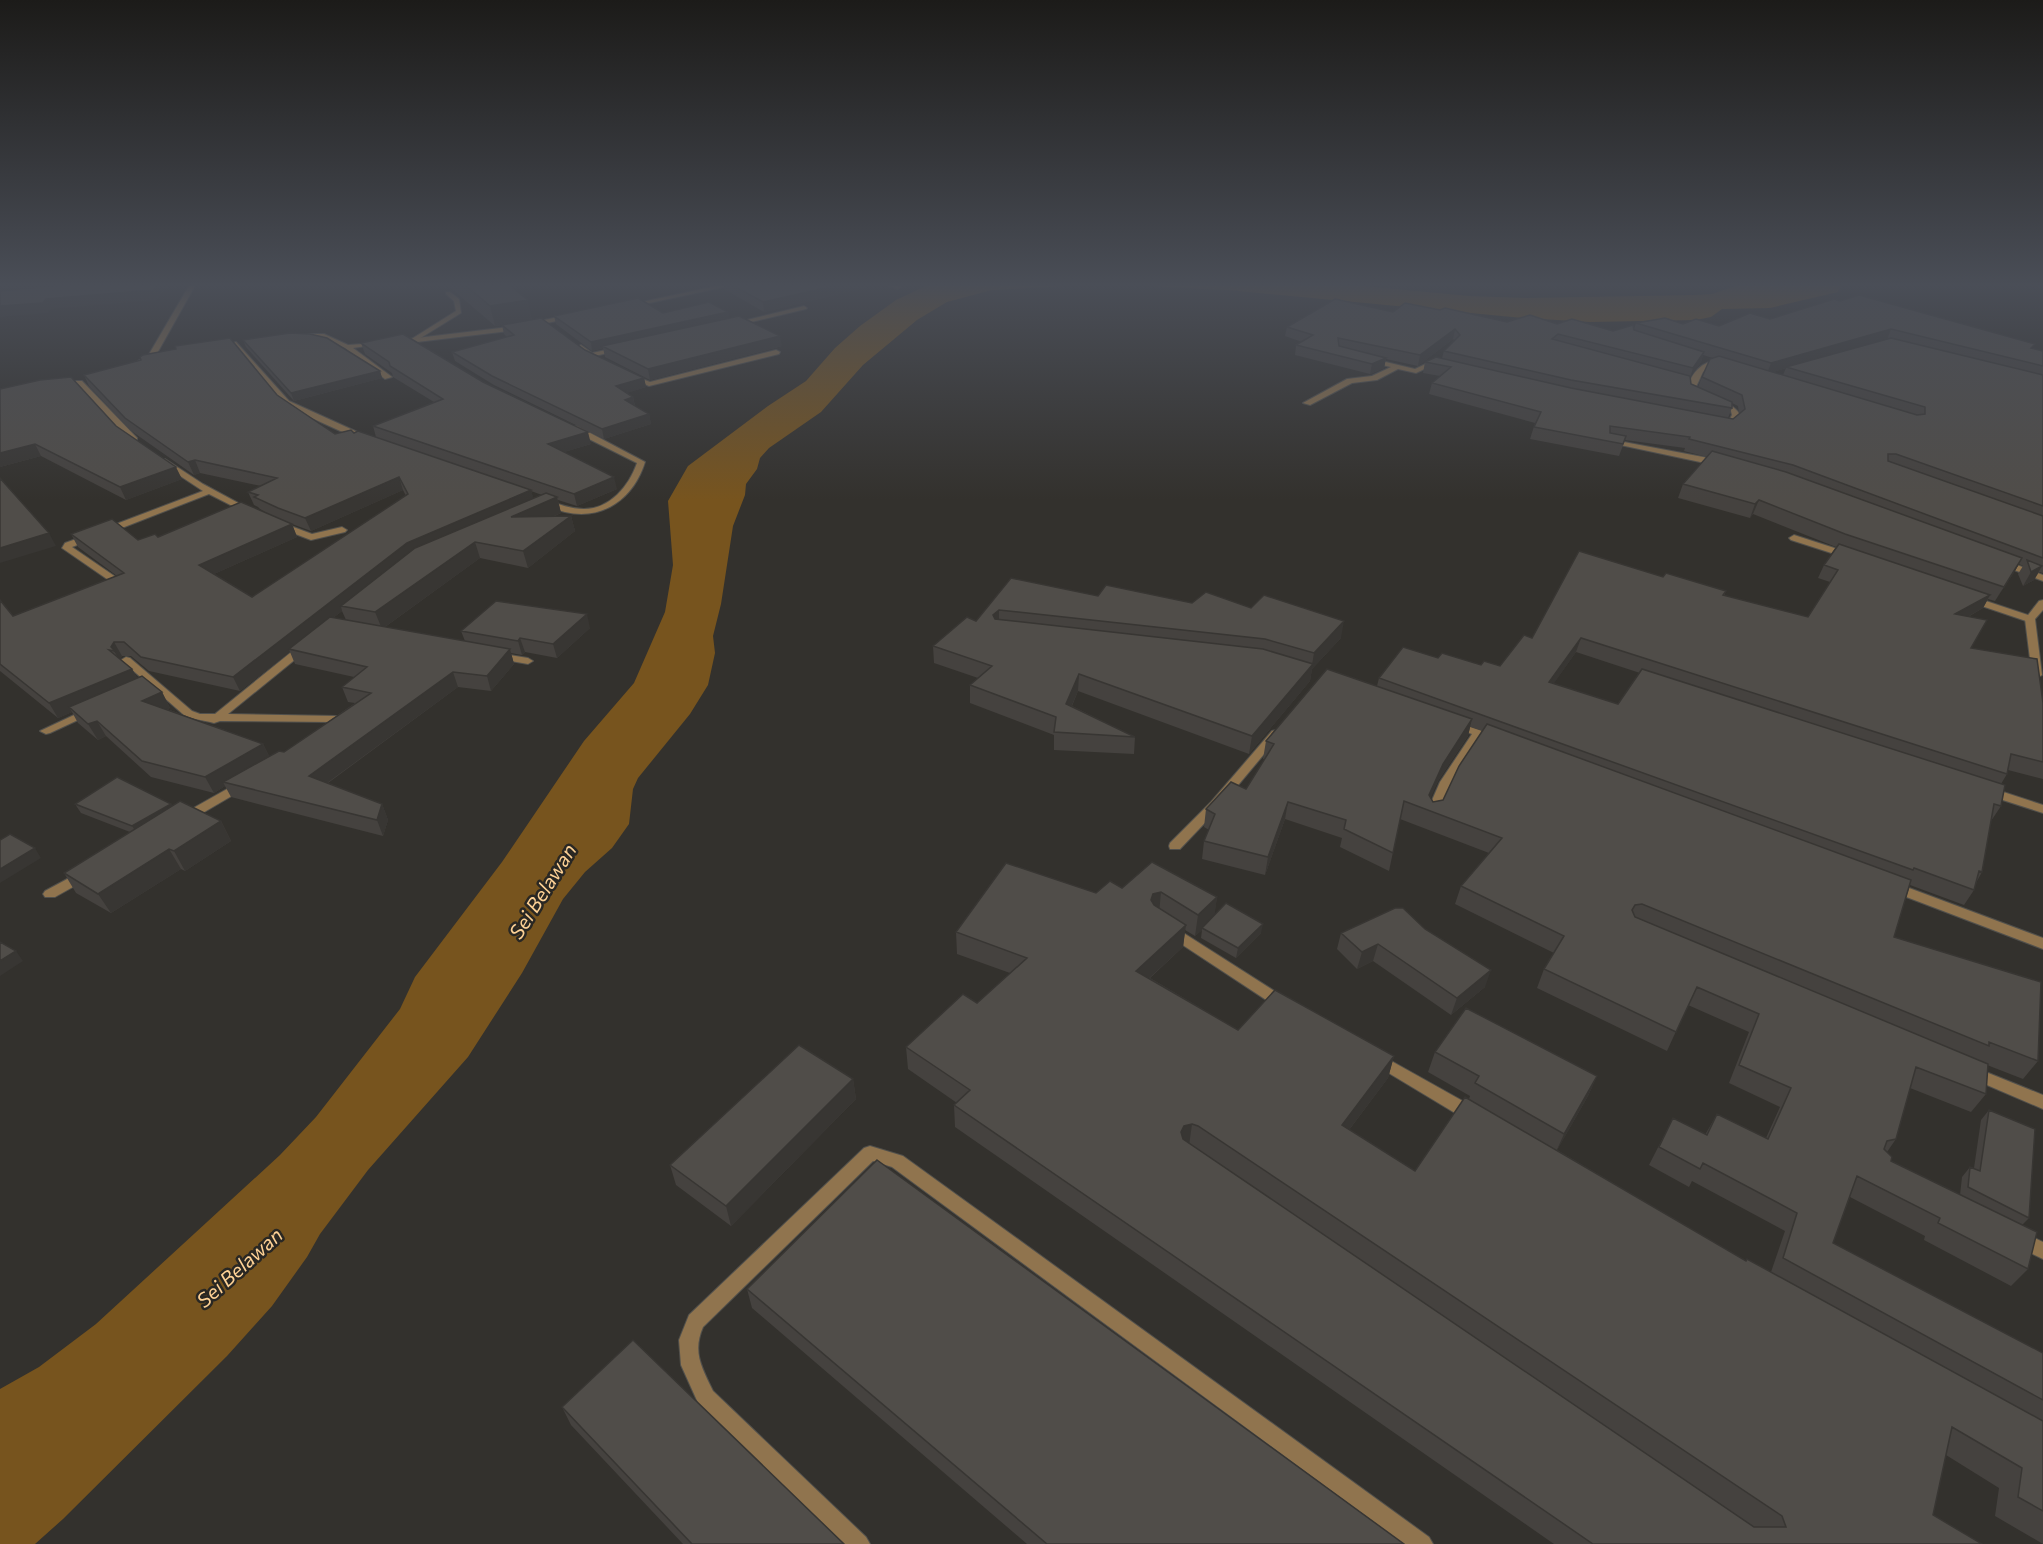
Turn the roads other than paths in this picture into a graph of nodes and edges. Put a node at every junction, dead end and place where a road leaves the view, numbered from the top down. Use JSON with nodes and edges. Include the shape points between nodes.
{"nodes":[{"id":1,"x":156,"y":356,"type":"edge"},
{"id":2,"x":246,"y":356,"type":"edge"},
{"id":3,"x":359,"y":356,"type":"edge"},
{"id":4,"x":593,"y":356,"type":"edge"},
{"id":5,"x":757,"y":356,"type":"edge"},
{"id":6,"x":1438,"y":356,"type":"edge"},
{"id":7,"x":151,"y":357,"type":"joint"},
{"id":8,"x":1695,"y":357,"type":"edge"},
{"id":9,"x":1363,"y":358,"type":"edge"},
{"id":10,"x":600,"y":360,"type":"edge"},
{"id":11,"x":1432,"y":363,"type":"junction"},
{"id":12,"x":1712,"y":363,"type":"junction"},
{"id":13,"x":1443,"y":365,"type":"edge"},
{"id":14,"x":1721,"y":365,"type":"edge"},
{"id":15,"x":1396,"y":367,"type":"junction"},
{"id":16,"x":130,"y":369,"type":"edge"},
{"id":17,"x":627,"y":374,"type":"edge"},
{"id":18,"x":388,"y":377,"type":"edge"},
{"id":19,"x":1682,"y":381,"type":"edge"},
{"id":20,"x":68,"y":384,"type":"edge"},
{"id":21,"x":1693,"y":384,"type":"junction"},
{"id":22,"x":1306,"y":403,"type":"dead end"},
{"id":23,"x":562,"y":423,"type":"edge"},
{"id":24,"x":1718,"y":425,"type":"edge"},
{"id":25,"x":1611,"y":441,"type":"edge"},
{"id":26,"x":374,"y":443,"type":"edge"},
{"id":27,"x":145,"y":447,"type":"edge"},
{"id":28,"x":154,"y":454,"type":"edge"},
{"id":29,"x":1731,"y":466,"type":"edge"},
{"id":30,"x":210,"y":491,"type":"junction"},
{"id":31,"x":541,"y":504,"type":"edge"},
{"id":32,"x":342,"y":530,"type":"dead end"},
{"id":33,"x":1794,"y":538,"type":"dead end"},
{"id":34,"x":1989,"y":558,"type":"edge"},
{"id":35,"x":1858,"y":559,"type":"edge"},
{"id":36,"x":2043,"y":578,"type":"edge"},
{"id":37,"x":123,"y":586,"type":"edge"},
{"id":38,"x":1963,"y":597,"type":"edge"},
{"id":39,"x":2042,"y":605,"type":"edge"},
{"id":40,"x":2030,"y":619,"type":"junction"},
{"id":41,"x":313,"y":640,"type":"edge"},
{"id":42,"x":482,"y":653,"type":"edge"},
{"id":43,"x":126,"y":660,"type":"dead end"},
{"id":44,"x":528,"y":662,"type":"dead end"},
{"id":45,"x":2039,"y":688,"type":"edge"},
{"id":46,"x":100,"y":707,"type":"edge"},
{"id":47,"x":214,"y":720,"type":"junction"},
{"id":48,"x":1445,"y":721,"type":"edge"},
{"id":49,"x":1283,"y":724,"type":"edge"},
{"id":50,"x":46,"y":731,"type":"dead end"},
{"id":51,"x":1478,"y":733,"type":"junction"},
{"id":52,"x":330,"y":734,"type":"edge"},
{"id":53,"x":1501,"y":741,"type":"edge"},
{"id":54,"x":258,"y":775,"type":"edge"},
{"id":55,"x":1977,"y":787,"type":"edge"},
{"id":56,"x":2043,"y":809,"type":"edge"},
{"id":57,"x":1432,"y":814,"type":"edge"},
{"id":58,"x":177,"y":822,"type":"edge"},
{"id":59,"x":1175,"y":846,"type":"dead end"},
{"id":60,"x":99,"y":866,"type":"edge"},
{"id":61,"x":1878,"y":882,"type":"edge"},
{"id":62,"x":50,"y":894,"type":"dead end"},
{"id":63,"x":1158,"y":921,"type":"edge"},
{"id":64,"x":2043,"y":944,"type":"edge"},
{"id":65,"x":1293,"y":1009,"type":"edge"},
{"id":66,"x":1361,"y":1050,"type":"edge"},
{"id":67,"x":1957,"y":1065,"type":"edge"},
{"id":68,"x":2043,"y":1102,"type":"edge"},
{"id":69,"x":1490,"y":1126,"type":"edge"},
{"id":70,"x":2001,"y":1229,"type":"edge"},
{"id":71,"x":2043,"y":1251,"type":"edge"},
{"id":72,"x":859,"y":1544,"type":"edge"},
{"id":73,"x":1422,"y":1544,"type":"edge"}],
"edges":[{"from":1,"to":7,"type":"street"},
{"from":2,"to":26,"type":"street","via":[[286,403]]},
{"from":3,"to":18,"type":"street"},
{"from":4,"to":10,"type":"street"},
{"from":5,"to":17,"type":"street","via":[[649,384]]},
{"from":6,"to":11,"type":"street"},
{"from":7,"to":16,"type":"street"},
{"from":8,"to":12,"type":"street"},
{"from":9,"to":15,"type":"street"},
{"from":11,"to":13,"type":"street"},
{"from":11,"to":15,"type":"street","via":[[1416,370]]},
{"from":12,"to":14,"type":"street"},
{"from":12,"to":21,"type":"street","via":[[1702,368]]},
{"from":15,"to":22,"type":"street","via":[[1374,378],[1350,381]]},
{"from":19,"to":21,"type":"street"},
{"from":20,"to":27,"type":"street","via":[[84,382],[126,434]]},
{"from":21,"to":24,"type":"street","via":[[1693,392],[1734,410],[1729,426]]},
{"from":23,"to":31,"type":"street","via":[[641,462],[639,473],[626,492],[604,508],[576,512]]},
{"from":25,"to":29,"type":"street"},
{"from":28,"to":30,"type":"street"},
{"from":30,"to":32,"type":"street","via":[[311,537]]},
{"from":30,"to":37,"type":"street","via":[[67,547]]},
{"from":33,"to":35,"type":"street"},
{"from":34,"to":36,"type":"street"},
{"from":38,"to":40,"type":"street"},
{"from":39,"to":40,"type":"street"},
{"from":40,"to":45,"type":"street"},
{"from":41,"to":47,"type":"street"},
{"from":42,"to":44,"type":"street"},
{"from":43,"to":47,"type":"street","via":[[148,685],[188,713]]},
{"from":46,"to":50,"type":"street"},
{"from":47,"to":52,"type":"street","via":[[337,719],[340,723]]},
{"from":48,"to":51,"type":"street"},
{"from":49,"to":59,"type":"street"},
{"from":51,"to":53,"type":"street"},
{"from":51,"to":57,"type":"street","via":[[1446,782]]},
{"from":54,"to":58,"type":"street"},
{"from":55,"to":56,"type":"street"},
{"from":60,"to":62,"type":"street"},
{"from":61,"to":64,"type":"street"},
{"from":63,"to":65,"type":"street"},
{"from":66,"to":69,"type":"street"},
{"from":67,"to":68,"type":"street"},
{"from":70,"to":71,"type":"street"},
{"from":72,"to":73,"type":"street","via":[[706,1398],[690,1365],[688,1340],[696,1321],[870,1153],[897,1161]]}]}
